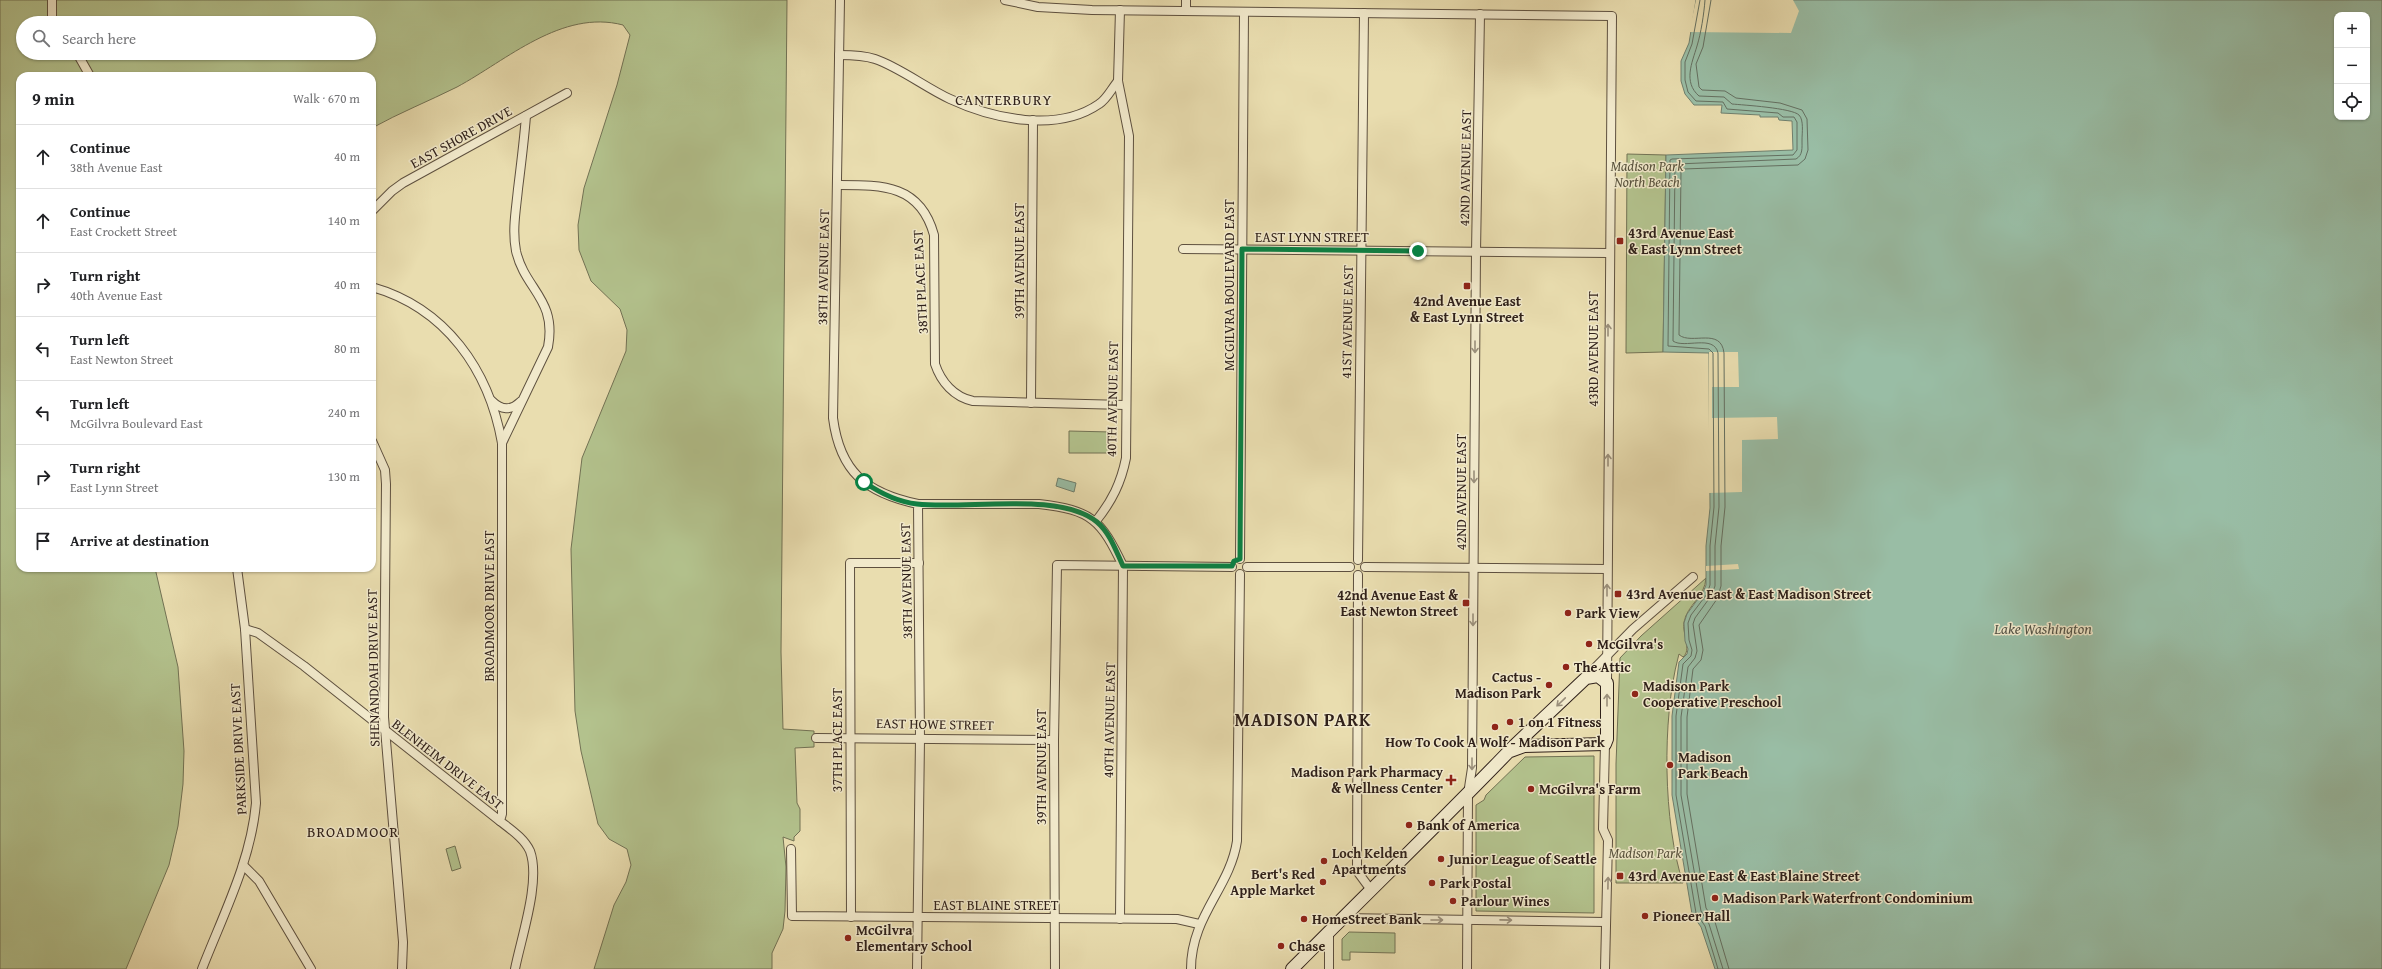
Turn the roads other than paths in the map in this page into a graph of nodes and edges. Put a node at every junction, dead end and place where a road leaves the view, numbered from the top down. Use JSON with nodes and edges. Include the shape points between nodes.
{"nodes":[{"id":1,"x":52,"y":0,"type":"edge"},
{"id":2,"x":840,"y":0,"type":"edge"},
{"id":3,"x":1005,"y":0,"type":"edge"},
{"id":4,"x":1186,"y":0,"type":"edge"},
{"id":5,"x":1039,"y":4,"type":"edge"},
{"id":6,"x":1120,"y":10,"type":"junction"},
{"id":7,"x":1186,"y":11,"type":"junction"},
{"id":8,"x":1244,"y":12,"type":"junction"},
{"id":9,"x":1364,"y":13,"type":"junction"},
{"id":10,"x":1480,"y":14,"type":"junction"},
{"id":11,"x":52,"y":16,"type":"edge"},
{"id":12,"x":839,"y":55,"type":"junction"},
{"id":13,"x":81,"y":60,"type":"edge"},
{"id":14,"x":88,"y":72,"type":"edge"},
{"id":15,"x":1118,"y":81,"type":"junction"},
{"id":16,"x":567,"y":92,"type":"dead end"},
{"id":17,"x":526,"y":116,"type":"junction"},
{"id":18,"x":1033,"y":120,"type":"junction"},
{"id":19,"x":837,"y":185,"type":"junction"},
{"id":20,"x":376,"y":207,"type":"edge"},
{"id":21,"x":1183,"y":249,"type":"dead end"},
{"id":22,"x":1242,"y":249,"type":"junction"},
{"id":23,"x":1361,"y":250,"type":"junction"},
{"id":24,"x":1476,"y":252,"type":"junction"},
{"id":25,"x":1609,"y":253,"type":"junction"},
{"id":26,"x":376,"y":289,"type":"edge"},
{"id":27,"x":522,"y":399,"type":"junction"},
{"id":28,"x":492,"y":400,"type":"junction"},
{"id":29,"x":1031,"y":403,"type":"junction"},
{"id":30,"x":1125,"y":405,"type":"junction"},
{"id":31,"x":502,"y":443,"type":"junction"},
{"id":32,"x":376,"y":449,"type":"edge"},
{"id":33,"x":918,"y":504,"type":"junction"},
{"id":34,"x":1096,"y":521,"type":"junction"},
{"id":35,"x":1240,"y":559,"type":"junction"},
{"id":36,"x":1358,"y":560,"type":"junction"},
{"id":37,"x":919,"y":563,"type":"junction"},
{"id":38,"x":1123,"y":566,"type":"junction"},
{"id":39,"x":1232,"y":566,"type":"junction"},
{"id":40,"x":1247,"y":567,"type":"junction"},
{"id":41,"x":1350,"y":567,"type":"junction"},
{"id":42,"x":1365,"y":567,"type":"junction"},
{"id":43,"x":1473,"y":567,"type":"junction"},
{"id":44,"x":1607,"y":569,"type":"junction"},
{"id":45,"x":238,"y":572,"type":"edge"},
{"id":46,"x":1240,"y":574,"type":"junction"},
{"id":47,"x":1358,"y":575,"type":"junction"},
{"id":48,"x":1693,"y":576,"type":"dead end"},
{"id":49,"x":245,"y":628,"type":"junction"},
{"id":50,"x":1607,"y":657,"type":"junction"},
{"id":51,"x":1586,"y":678,"type":"junction"},
{"id":52,"x":1607,"y":683,"type":"junction"},
{"id":53,"x":1536,"y":725,"type":"junction"},
{"id":54,"x":385,"y":731,"type":"junction"},
{"id":55,"x":816,"y":738,"type":"dead end"},
{"id":56,"x":850,"y":738,"type":"junction"},
{"id":57,"x":920,"y":739,"type":"junction"},
{"id":58,"x":1054,"y":740,"type":"junction"},
{"id":59,"x":1604,"y":744,"type":"junction"},
{"id":60,"x":1542,"y":745,"type":"junction"},
{"id":61,"x":1508,"y":752,"type":"junction"},
{"id":62,"x":1468,"y":794,"type":"junction"},
{"id":63,"x":500,"y":821,"type":"junction"},
{"id":64,"x":791,"y":849,"type":"dead end"},
{"id":65,"x":242,"y":866,"type":"junction"},
{"id":66,"x":1371,"y":890,"type":"junction"},
{"id":67,"x":851,"y":917,"type":"junction"},
{"id":68,"x":918,"y":918,"type":"junction"},
{"id":69,"x":1055,"y":918,"type":"junction"},
{"id":70,"x":1342,"y":918,"type":"junction"},
{"id":71,"x":1120,"y":919,"type":"junction"},
{"id":72,"x":1467,"y":920,"type":"junction"},
{"id":73,"x":1605,"y":922,"type":"junction"},
{"id":74,"x":1199,"y":924,"type":"junction"},
{"id":75,"x":1329,"y":932,"type":"junction"},
{"id":76,"x":202,"y":969,"type":"edge"},
{"id":77,"x":311,"y":969,"type":"edge"},
{"id":78,"x":402,"y":969,"type":"edge"},
{"id":79,"x":514,"y":969,"type":"edge"},
{"id":80,"x":917,"y":969,"type":"edge"},
{"id":81,"x":1055,"y":969,"type":"edge"},
{"id":82,"x":1191,"y":969,"type":"edge"},
{"id":83,"x":1292,"y":969,"type":"edge"},
{"id":84,"x":1329,"y":969,"type":"edge"},
{"id":85,"x":1467,"y":969,"type":"edge"},
{"id":86,"x":1605,"y":969,"type":"edge"}],
"edges":[{"from":1,"to":11,"type":"street"},
{"from":2,"to":12,"type":"street","name":"38TH AVENUE EAST"},
{"from":3,"to":5,"type":"street"},
{"from":4,"to":7,"type":"street"},
{"from":5,"to":6,"type":"street"},
{"from":6,"to":7,"type":"street"},
{"from":6,"to":15,"type":"street","name":"40TH AVENUE EAST"},
{"from":7,"to":8,"type":"street"},
{"from":8,"to":9,"type":"street"},
{"from":8,"to":22,"type":"street","name":"MCGILVRA BOULEVARD EAST"},
{"from":9,"to":10,"type":"street"},
{"from":9,"to":23,"type":"street","name":"41ST AVENUE EAST"},
{"from":10,"to":24,"type":"street","name":"42ND AVENUE EAST"},
{"from":10,"to":25,"type":"street","name":"43RD AVENUE EAST","via":[[1612,16]]},
{"from":12,"to":18,"type":"street","via":[[876,59],[949,99],[972,108],[1002,116]]},
{"from":12,"to":19,"type":"street","name":"38TH AVENUE EAST"},
{"from":13,"to":14,"type":"street"},
{"from":15,"to":18,"type":"street","via":[[1101,103],[1084,114]]},
{"from":15,"to":30,"type":"street","name":"40TH AVENUE EAST","via":[[1129,136]]},
{"from":16,"to":17,"type":"street","name":"EAST SHORE DRIVE"},
{"from":17,"to":20,"type":"street","name":"EAST SHORE DRIVE","via":[[403,183]]},
{"from":17,"to":27,"type":"street","via":[[513,230],[522,268],[548,312],[551,329],[548,347]]},
{"from":18,"to":29,"type":"street","name":"39TH AVENUE EAST"},
{"from":19,"to":29,"type":"street","name":"38TH PLACE EAST","via":[[879,185],[897,189],[923,210],[930,222],[934,236],[935,364],[946,385],[974,401]]},
{"from":19,"to":33,"type":"street","name":"38TH AVENUE EAST","via":[[832,406],[837,442],[847,464],[861,480],[889,497]]},
{"from":21,"to":22,"type":"street","name":"EAST LYNN STREET"},
{"from":22,"to":23,"type":"street","name":"EAST LYNN STREET"},
{"from":22,"to":35,"type":"street","name":"MCGILVRA BOULEVARD EAST"},
{"from":23,"to":24,"type":"street","name":"EAST LYNN STREET"},
{"from":23,"to":36,"type":"street","name":"41ST AVENUE EAST"},
{"from":24,"to":25,"type":"street","name":"EAST LYNN STREET"},
{"from":24,"to":43,"type":"street","name":"42ND AVENUE EAST","one_way":true},
{"from":44,"to":25,"type":"street","name":"43RD AVENUE EAST","one_way":true},
{"from":26,"to":28,"type":"street","name":"BROADMOOR DRIVE EAST","via":[[410,303],[456,339],[474,364]]},
{"from":27,"to":28,"type":"street","via":[[516,406],[506,409],[497,406]]},
{"from":27,"to":31,"type":"street"},
{"from":28,"to":31,"type":"street","name":"BROADMOOR DRIVE EAST"},
{"from":29,"to":30,"type":"street","name":"38TH PLACE EAST"},
{"from":30,"to":34,"type":"street","name":"40TH AVENUE EAST","via":[[1126,458],[1120,483],[1109,505]]},
{"from":31,"to":63,"type":"street","name":"BROADMOOR DRIVE EAST"},
{"from":32,"to":54,"type":"street","name":"SHENANDOAH DRIVE EAST","via":[[385,470],[386,484]]},
{"from":33,"to":34,"type":"street","via":[[1039,504],[1069,510]]},
{"from":33,"to":37,"type":"street","name":"38TH AVENUE EAST"},
{"from":34,"to":38,"type":"street","name":"40TH AVENUE EAST","via":[[1110,538]]},
{"from":35,"to":39,"type":"street","via":[[1234,561]]},
{"from":35,"to":40,"type":"street","via":[[1246,562]]},
{"from":36,"to":41,"type":"street","via":[[1352,562]]},
{"from":36,"to":42,"type":"street","via":[[1362,561]]},
{"from":37,"to":56,"type":"street","name":"37TH PLACE EAST","via":[[850,563]]},
{"from":37,"to":57,"type":"street","name":"38TH AVENUE EAST"},
{"from":38,"to":39,"type":"street"},
{"from":38,"to":58,"type":"street","name":"39TH AVENUE EAST","via":[[1057,565]]},
{"from":38,"to":71,"type":"street","name":"40TH AVENUE EAST"},
{"from":39,"to":46,"type":"street","via":[[1235,572]]},
{"from":40,"to":41,"type":"street"},
{"from":40,"to":46,"type":"street","via":[[1246,572]]},
{"from":41,"to":47,"type":"street","via":[[1352,573]]},
{"from":42,"to":43,"type":"street"},
{"from":42,"to":47,"type":"street","via":[[1363,573]]},
{"from":43,"to":44,"type":"street"},
{"from":43,"to":62,"type":"street","name":"42ND AVENUE EAST","one_way":true,"via":[[1472,768]]},
{"from":50,"to":44,"type":"street","name":"43RD AVENUE EAST","one_way":true},
{"from":45,"to":49,"type":"street","name":"PARKSIDE DRIVE EAST"},
{"from":46,"to":74,"type":"street","via":[[1237,841],[1230,866]]},
{"from":47,"to":66,"type":"street","via":[[1357,871]]},
{"from":48,"to":50,"type":"street","via":[[1633,629]]},
{"from":49,"to":54,"type":"street","name":"BLENHEIM DRIVE EAST","via":[[258,633],[304,666]]},
{"from":49,"to":65,"type":"street","name":"PARKSIDE DRIVE EAST","via":[[256,803],[254,830]]},
{"from":50,"to":51,"type":"street"},
{"from":50,"to":52,"type":"street","name":"43RD AVENUE EAST"},
{"from":51,"to":52,"type":"street","via":[[1598,676]]},
{"from":51,"to":53,"type":"street","one_way":true},
{"from":59,"to":52,"type":"street","name":"43RD AVENUE EAST","one_way":true,"via":[[1607,739]]},
{"from":53,"to":60,"type":"street","via":[[1538,739]]},
{"from":53,"to":61,"type":"street"},
{"from":54,"to":63,"type":"street","name":"BLENHEIM DRIVE EAST"},
{"from":54,"to":78,"type":"street","name":"SHENANDOAH DRIVE EAST","via":[[403,942]]},
{"from":55,"to":56,"type":"street","name":"EAST HOWE STREET"},
{"from":56,"to":57,"type":"street","name":"EAST HOWE STREET"},
{"from":56,"to":67,"type":"street","name":"37TH PLACE EAST"},
{"from":57,"to":58,"type":"street","name":"EAST HOWE STREET"},
{"from":57,"to":68,"type":"street","name":"38TH AVENUE EAST"},
{"from":58,"to":69,"type":"street","name":"39TH AVENUE EAST"},
{"from":59,"to":60,"type":"street"},
{"from":73,"to":59,"type":"street","name":"43RD AVENUE EAST","one_way":true,"via":[[1608,840],[1603,829]]},
{"from":60,"to":61,"type":"street","via":[[1524,746]]},
{"from":61,"to":62,"type":"street"},
{"from":62,"to":66,"type":"street"},
{"from":62,"to":72,"type":"street","name":"42ND AVENUE EAST"},
{"from":63,"to":79,"type":"street","via":[[521,838],[529,850],[532,863],[529,901]]},
{"from":64,"to":67,"type":"street","name":"EAST BLAINE STREET","via":[[792,916]]},
{"from":65,"to":76,"type":"street","name":"PARKSIDE DRIVE EAST"},
{"from":65,"to":77,"type":"street","via":[[259,880]]},
{"from":66,"to":70,"type":"street"},
{"from":67,"to":68,"type":"street","name":"EAST BLAINE STREET"},
{"from":68,"to":69,"type":"street","name":"EAST BLAINE STREET"},
{"from":68,"to":80,"type":"street","name":"38TH AVENUE EAST"},
{"from":69,"to":71,"type":"street","name":"EAST BLAINE STREET"},
{"from":69,"to":81,"type":"street","name":"39TH AVENUE EAST"},
{"from":70,"to":72,"type":"street","one_way":true},
{"from":70,"to":75,"type":"street"},
{"from":71,"to":74,"type":"street","name":"EAST BLAINE STREET","via":[[1177,919]]},
{"from":72,"to":73,"type":"street","one_way":true},
{"from":72,"to":85,"type":"street","name":"42ND AVENUE EAST"},
{"from":73,"to":86,"type":"street","name":"43RD AVENUE EAST"},
{"from":74,"to":82,"type":"street","via":[[1191,953]]},
{"from":75,"to":83,"type":"street"},
{"from":75,"to":84,"type":"street"}]}
